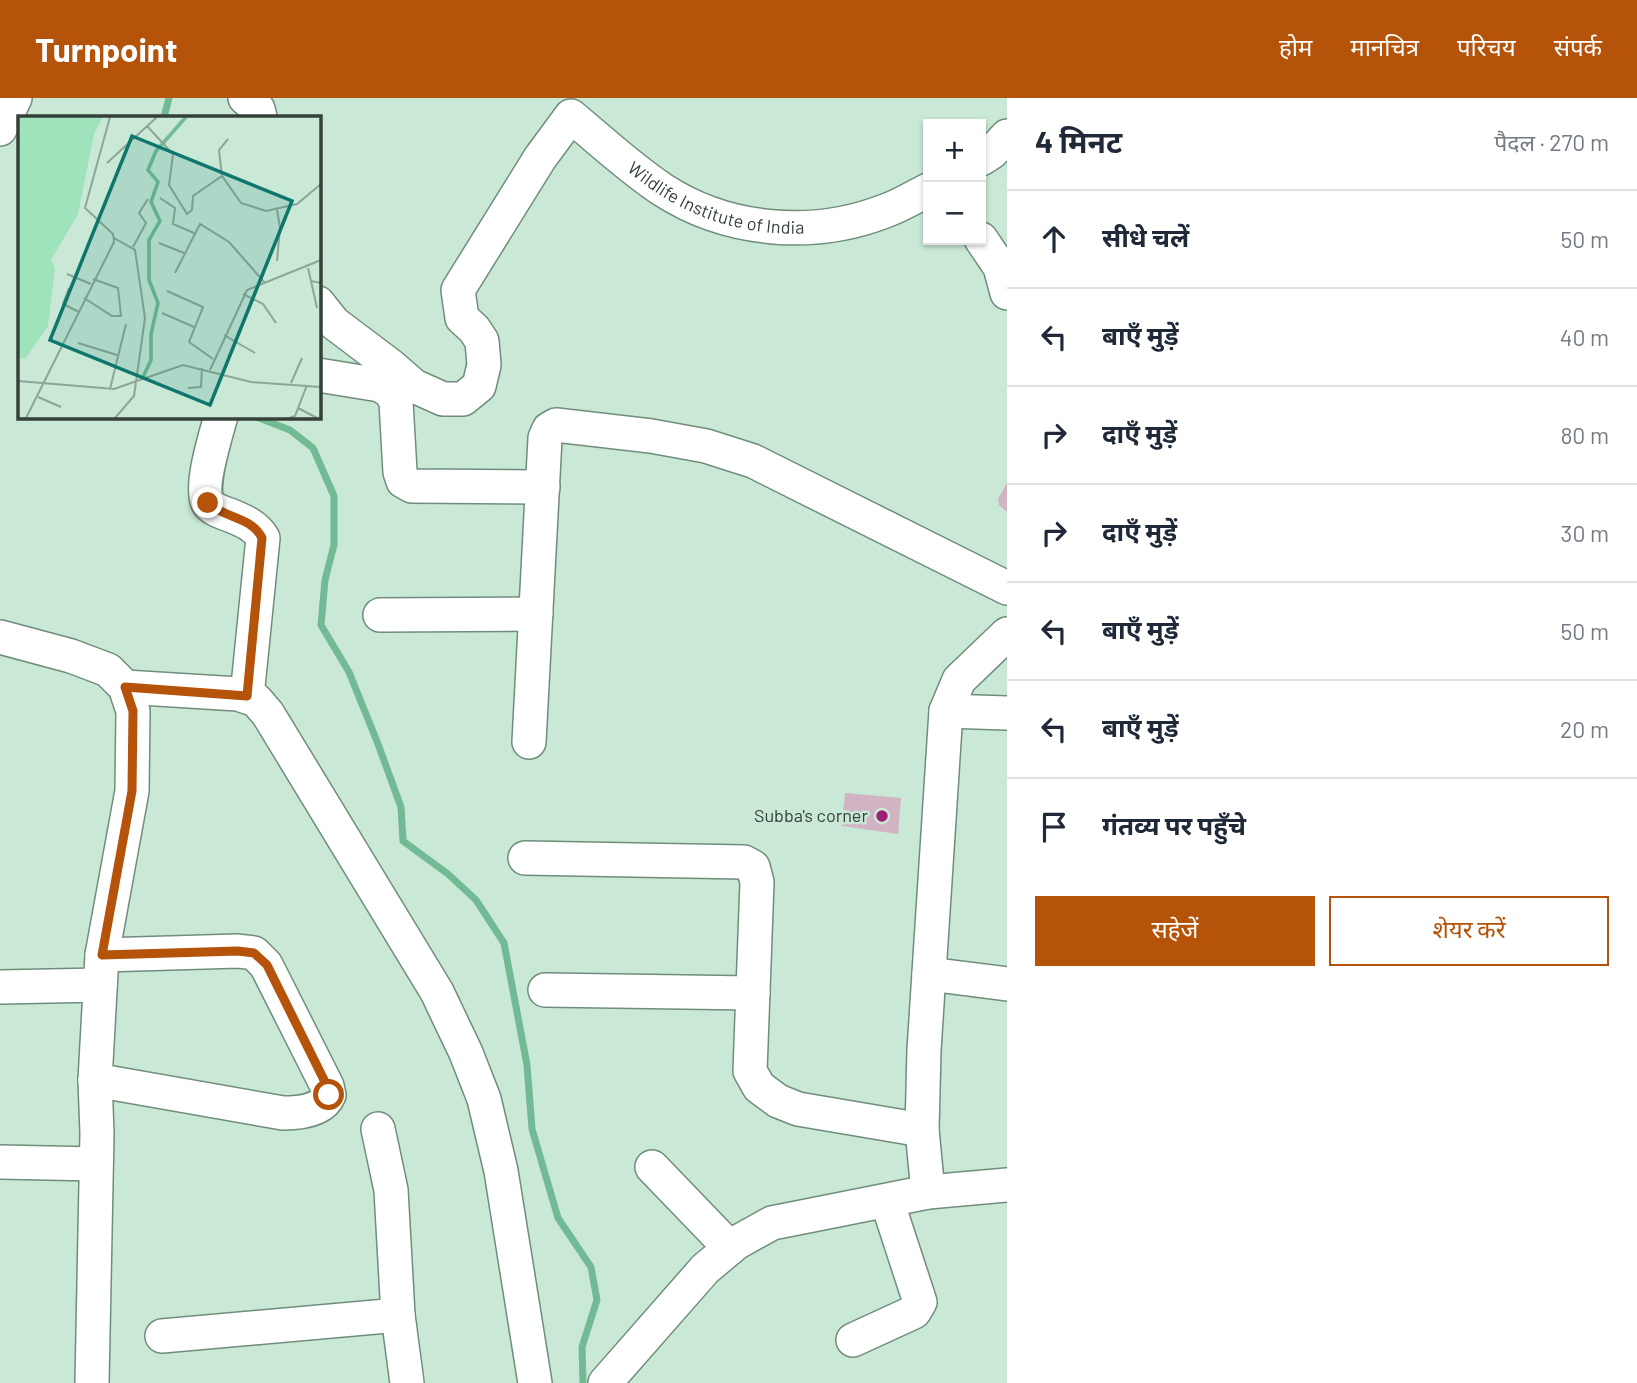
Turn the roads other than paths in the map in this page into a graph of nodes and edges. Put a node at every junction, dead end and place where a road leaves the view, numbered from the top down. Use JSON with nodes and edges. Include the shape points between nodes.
{"nodes":[{"id":1,"x":15,"y":98,"type":"edge"},
{"id":2,"x":245,"y":98,"type":"edge"},
{"id":3,"x":564,"y":107,"type":"edge"},
{"id":4,"x":260,"y":116,"type":"edge"},
{"id":5,"x":0,"y":129,"type":"edge"},
{"id":6,"x":1007,"y":136,"type":"edge"},
{"id":7,"x":986,"y":156,"type":"edge"},
{"id":8,"x":923,"y":192,"type":"edge"},
{"id":9,"x":985,"y":245,"type":"edge"},
{"id":10,"x":1007,"y":293,"type":"edge"},
{"id":11,"x":320,"y":306,"type":"edge"},
{"id":12,"x":320,"y":375,"type":"edge"},
{"id":13,"x":220,"y":418,"type":"edge"},
{"id":14,"x":543,"y":487,"type":"junction"},
{"id":15,"x":1007,"y":588,"type":"edge"},
{"id":16,"x":536,"y":614,"type":"junction"},
{"id":17,"x":380,"y":615,"type":"dead end"},
{"id":18,"x":1007,"y":634,"type":"edge"},
{"id":19,"x":0,"y":637,"type":"edge"},
{"id":20,"x":125,"y":687,"type":"junction"},
{"id":21,"x":247,"y":696,"type":"junction"},
{"id":22,"x":946,"y":711,"type":"junction"},
{"id":23,"x":1007,"y":713,"type":"edge"},
{"id":24,"x":529,"y":742,"type":"dead end"},
{"id":25,"x":525,"y":858,"type":"dead end"},
{"id":26,"x":101,"y":970,"type":"junction"},
{"id":27,"x":929,"y":974,"type":"junction"},
{"id":28,"x":1007,"y":984,"type":"edge"},
{"id":29,"x":0,"y":987,"type":"edge"},
{"id":30,"x":545,"y":990,"type":"dead end"},
{"id":31,"x":753,"y":993,"type":"junction"},
{"id":32,"x":95,"y":1080,"type":"junction"},
{"id":33,"x":378,"y":1129,"type":"dead end"},
{"id":34,"x":922,"y":1130,"type":"junction"},
{"id":35,"x":0,"y":1162,"type":"edge"},
{"id":36,"x":96,"y":1164,"type":"junction"},
{"id":37,"x":652,"y":1167,"type":"dead end"},
{"id":38,"x":1007,"y":1185,"type":"edge"},
{"id":39,"x":928,"y":1192,"type":"junction"},
{"id":40,"x":887,"y":1201,"type":"junction"},
{"id":41,"x":730,"y":1248,"type":"junction"},
{"id":42,"x":398,"y":1315,"type":"junction"},
{"id":43,"x":162,"y":1336,"type":"dead end"},
{"id":44,"x":853,"y":1340,"type":"dead end"},
{"id":45,"x":92,"y":1383,"type":"edge"},
{"id":46,"x":407,"y":1383,"type":"edge"},
{"id":47,"x":535,"y":1383,"type":"edge"},
{"id":48,"x":606,"y":1383,"type":"edge"}],
"edges":[{"from":1,"to":5,"type":"street"},
{"from":2,"to":4,"type":"street"},
{"from":3,"to":8,"type":"street","name":"Wildlife Institute of India","via":[[663,190],[734,222],[781,228],[839,223],[884,212]]},
{"from":3,"to":11,"type":"street","name":"Wildlife Institute of India","via":[[540,158],[458,290],[462,318],[482,341],[484,365],[479,386],[463,399],[443,400],[414,386],[334,323]]},
{"from":6,"to":7,"type":"street"},
{"from":9,"to":10,"type":"street","via":[[1000,267]]},
{"from":12,"to":14,"type":"street","via":[[380,385],[391,392],[396,402],[400,472],[403,481],[412,486]]},
{"from":13,"to":21,"type":"street","via":[[206,497],[215,509],[247,523],[262,538]]},
{"from":14,"to":15,"type":"street","via":[[545,438],[556,425],[706,446],[753,461]]},
{"from":14,"to":16,"type":"street"},
{"from":16,"to":17,"type":"street"},
{"from":16,"to":24,"type":"street"},
{"from":18,"to":22,"type":"street","via":[[959,680]]},
{"from":19,"to":20,"type":"street","via":[[108,670]]},
{"from":20,"to":21,"type":"street"},
{"from":20,"to":26,"type":"street","via":[[133,711],[132,791]]},
{"from":21,"to":47,"type":"street","via":[[268,714],[437,992],[466,1053],[484,1100],[501,1171]]},
{"from":22,"to":23,"type":"street"},
{"from":22,"to":27,"type":"street"},
{"from":25,"to":31,"type":"street","via":[[744,862],[753,867],[757,882]]},
{"from":26,"to":29,"type":"street"},
{"from":26,"to":32,"type":"street"},
{"from":26,"to":32,"type":"street","via":[[238,951],[254,953],[267,965],[329,1095],[319,1106],[283,1113]]},
{"from":27,"to":28,"type":"street"},
{"from":27,"to":34,"type":"street"},
{"from":30,"to":31,"type":"street"},
{"from":31,"to":34,"type":"street","via":[[750,1071],[759,1087],[798,1109]]},
{"from":32,"to":36,"type":"street"},
{"from":33,"to":42,"type":"street","via":[[391,1190]]},
{"from":34,"to":39,"type":"street"},
{"from":35,"to":36,"type":"street"},
{"from":36,"to":45,"type":"street"},
{"from":37,"to":41,"type":"street"},
{"from":38,"to":39,"type":"street"},
{"from":39,"to":40,"type":"street"},
{"from":40,"to":41,"type":"street","via":[[772,1223]]},
{"from":40,"to":44,"type":"street","via":[[919,1308]]},
{"from":41,"to":48,"type":"street","via":[[705,1269]]},
{"from":42,"to":43,"type":"street"},
{"from":42,"to":46,"type":"street"}]}
